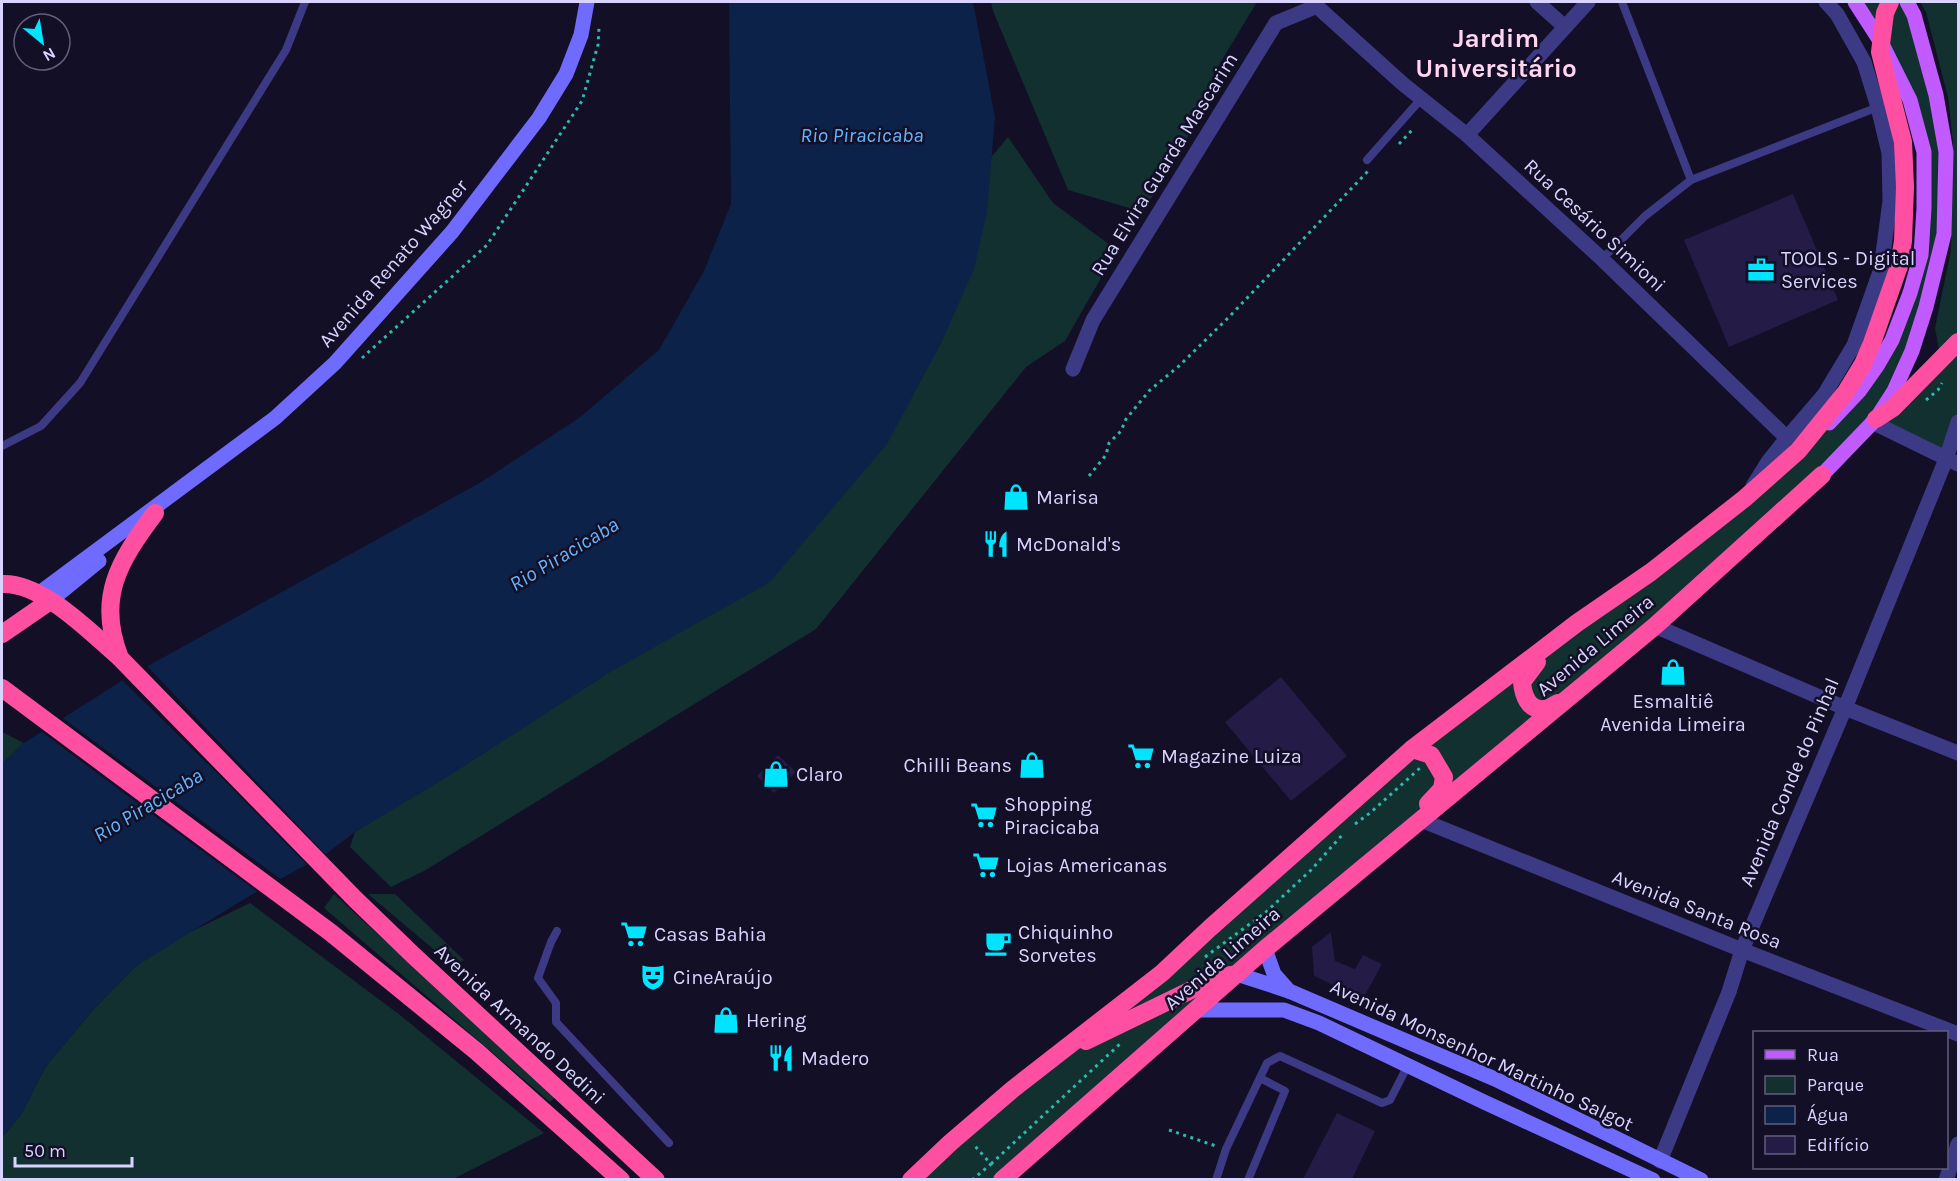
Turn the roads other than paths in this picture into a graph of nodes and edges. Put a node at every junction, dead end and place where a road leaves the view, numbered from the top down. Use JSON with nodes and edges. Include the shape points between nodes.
{"nodes":[{"id":1,"x":305,"y":2,"type":"edge"},
{"id":2,"x":587,"y":2,"type":"edge"},
{"id":3,"x":1537,"y":2,"type":"edge"},
{"id":4,"x":1588,"y":2,"type":"edge"},
{"id":5,"x":1622,"y":2,"type":"edge"},
{"id":6,"x":1826,"y":2,"type":"edge"},
{"id":7,"x":1855,"y":2,"type":"edge"},
{"id":8,"x":1890,"y":2,"type":"edge"},
{"id":9,"x":1907,"y":2,"type":"edge"},
{"id":10,"x":1314,"y":4,"type":"edge"},
{"id":11,"x":1565,"y":27,"type":"junction"},
{"id":12,"x":1421,"y":99,"type":"junction"},
{"id":13,"x":1878,"y":107,"type":"junction"},
{"id":14,"x":1467,"y":135,"type":"junction"},
{"id":15,"x":1369,"y":164,"type":"road end"},
{"id":16,"x":1691,"y":180,"type":"junction"},
{"id":17,"x":1602,"y":259,"type":"junction"},
{"id":18,"x":1959,"y":342,"type":"edge"},
{"id":19,"x":1073,"y":369,"type":"dead end"},
{"id":20,"x":1874,"y":421,"type":"junction"},
{"id":21,"x":1959,"y":422,"type":"edge"},
{"id":22,"x":1793,"y":444,"type":"junction"},
{"id":23,"x":2,"y":447,"type":"edge"},
{"id":24,"x":1952,"y":461,"type":"edge"},
{"id":25,"x":1822,"y":476,"type":"joint"},
{"id":26,"x":160,"y":507,"type":"junction"},
{"id":27,"x":2,"y":584,"type":"edge"},
{"id":28,"x":44,"y":598,"type":"junction"},
{"id":29,"x":1577,"y":623,"type":"junction"},
{"id":30,"x":1655,"y":626,"type":"junction"},
{"id":31,"x":2,"y":634,"type":"edge"},
{"id":32,"x":120,"y":658,"type":"junction"},
{"id":33,"x":2,"y":689,"type":"edge"},
{"id":34,"x":1563,"y":701,"type":"junction"},
{"id":35,"x":1845,"y":708,"type":"junction"},
{"id":36,"x":1412,"y":749,"type":"junction"},
{"id":37,"x":1959,"y":753,"type":"edge"},
{"id":38,"x":1421,"y":820,"type":"junction"},
{"id":39,"x":1366,"y":864,"type":"junction"},
{"id":40,"x":557,"y":930,"type":"dead end"},
{"id":41,"x":1265,"y":949,"type":"junction"},
{"id":42,"x":1742,"y":950,"type":"junction"},
{"id":43,"x":1237,"y":974,"type":"junction"},
{"id":44,"x":1289,"y":991,"type":"junction"},
{"id":45,"x":1196,"y":1010,"type":"junction"},
{"id":46,"x":1959,"y":1034,"type":"edge"},
{"id":47,"x":1053,"y":1057,"type":"junction"},
{"id":48,"x":1408,"y":1065,"type":"junction"},
{"id":49,"x":1260,"y":1078,"type":"junction"},
{"id":50,"x":1495,"y":1079,"type":"junction"},
{"id":51,"x":1484,"y":1102,"type":"junction"},
{"id":52,"x":669,"y":1143,"type":"dead end"},
{"id":53,"x":1959,"y":1144,"type":"edge"},
{"id":54,"x":1660,"y":1161,"type":"junction"},
{"id":55,"x":621,"y":1179,"type":"edge"},
{"id":56,"x":656,"y":1179,"type":"edge"},
{"id":57,"x":911,"y":1179,"type":"edge"},
{"id":58,"x":1002,"y":1179,"type":"edge"},
{"id":59,"x":1216,"y":1179,"type":"edge"},
{"id":60,"x":1248,"y":1179,"type":"edge"},
{"id":61,"x":1653,"y":1179,"type":"edge"},
{"id":62,"x":1701,"y":1179,"type":"edge"},
{"id":63,"x":1946,"y":1179,"type":"edge"}],
"edges":[{"from":1,"to":23,"type":"lane","via":[[286,50],[80,383],[41,426]]},
{"from":2,"to":26,"type":"main road","name":"Avenida Renato Wagner","via":[[580,35],[561,82],[539,118],[452,232],[335,363],[275,418]]},
{"from":3,"to":11,"type":"street"},
{"from":4,"to":11,"type":"street"},
{"from":5,"to":16,"type":"lane"},
{"from":6,"to":13,"type":"street","via":[[1864,62]]},
{"from":7,"to":22,"type":"main road","name":"Avenida Limeira","via":[[1906,90],[1924,152],[1921,255],[1892,340],[1877,366],[1844,408]]},
{"from":8,"to":22,"type":"highway","name":"Avenida Limeira","bridge":true,"via":[[1880,52],[1903,142],[1905,187],[1899,266],[1863,364],[1846,392]]},
{"from":9,"to":20,"type":"main road","name":"Avenida Limeira","via":[[1936,95],[1946,152],[1944,234],[1912,351],[1894,391]]},
{"from":10,"to":12,"type":"street","name":"Rua Cesário Simioni"},
{"from":10,"to":19,"type":"street","name":"Rua Elvira Guarda Mascarim","via":[[1276,23],[1093,320]]},
{"from":11,"to":14,"type":"street"},
{"from":12,"to":14,"type":"street","name":"Rua Cesário Simioni"},
{"from":12,"to":15,"type":"lane"},
{"from":13,"to":16,"type":"lane"},
{"from":13,"to":22,"type":"street","via":[[1889,153],[1890,201],[1881,268],[1854,345]]},
{"from":14,"to":17,"type":"street","name":"Rua Cesário Simioni"},
{"from":16,"to":17,"type":"lane","via":[[1645,216]]},
{"from":17,"to":22,"type":"street","name":"Rua Cesário Simioni"},
{"from":18,"to":20,"type":"highway","via":[[1893,408]]},
{"from":20,"to":24,"type":"street"},
{"from":20,"to":25,"type":"main road","name":"Avenida Limeira"},
{"from":21,"to":24,"type":"street","name":"Avenida Conde do Pinhal"},
{"from":22,"to":29,"type":"highway","name":"Avenida Limeira","via":[[1745,498],[1651,572]]},
{"from":24,"to":35,"type":"street","name":"Avenida Conde do Pinhal"},
{"from":25,"to":30,"type":"highway","name":"Avenida Limeira"},
{"from":26,"to":28,"type":"main road","name":"Avenida Renato Wagner"},
{"from":26,"to":32,"type":"highway","via":[[120,567],[111,597],[110,627]]},
{"from":27,"to":28,"type":"highway","name":"Avenida Armando Dedini","via":[[21,586]]},
{"from":28,"to":31,"type":"highway"},
{"from":28,"to":32,"type":"highway","name":"Avenida Armando Dedini"},
{"from":29,"to":34,"type":"highway","via":[[1530,669],[1522,682],[1523,693],[1536,709],[1545,710]]},
{"from":29,"to":36,"type":"highway","name":"Avenida Limeira"},
{"from":30,"to":34,"type":"highway","name":"Avenida Limeira"},
{"from":30,"to":35,"type":"street"},
{"from":32,"to":56,"type":"highway","name":"Avenida Armando Dedini","via":[[355,899]]},
{"from":33,"to":55,"type":"highway","via":[[330,932],[476,1051]]},
{"from":34,"to":38,"type":"highway","name":"Avenida Limeira"},
{"from":35,"to":37,"type":"street"},
{"from":35,"to":42,"type":"street","name":"Avenida Conde do Pinhal"},
{"from":36,"to":39,"type":"highway","via":[[1431,755],[1444,777],[1442,789]]},
{"from":36,"to":47,"type":"highway","name":"Avenida Limeira","via":[[1162,973]]},
{"from":38,"to":39,"type":"highway","name":"Avenida Limeira"},
{"from":38,"to":42,"type":"street","name":"Avenida Santa Rosa"},
{"from":39,"to":41,"type":"highway","name":"Avenida Limeira"},
{"from":40,"to":52,"type":"lane","via":[[538,978],[556,1003],[556,1022]]},
{"from":41,"to":43,"type":"highway","name":"Avenida Limeira"},
{"from":41,"to":44,"type":"main road","via":[[1274,974]]},
{"from":42,"to":46,"type":"street","name":"Avenida Santa Rosa"},
{"from":42,"to":54,"type":"street","name":"Avenida Conde do Pinhal","via":[[1729,992]]},
{"from":43,"to":44,"type":"main road","name":"Avenida Monsenhor Martinho Salgot"},
{"from":43,"to":45,"type":"highway","name":"Avenida Limeira"},
{"from":43,"to":47,"type":"highway","via":[[1218,976]]},
{"from":44,"to":50,"type":"main road","name":"Avenida Monsenhor Martinho Salgot"},
{"from":45,"to":48,"type":"main road","name":"Avenida Monsenhor Martinho Salgot","via":[[1284,1010]]},
{"from":45,"to":58,"type":"highway","name":"Avenida Limeira"},
{"from":47,"to":57,"type":"highway","name":"Avenida Limeira"},
{"from":48,"to":49,"type":"lane","via":[[1390,1100],[1382,1103],[1280,1056],[1267,1063]]},
{"from":48,"to":51,"type":"main road","name":"Avenida Monsenhor Martinho Salgot"},
{"from":49,"to":59,"type":"lane"},
{"from":49,"to":60,"type":"lane","via":[[1285,1091]]},
{"from":50,"to":51,"type":"main road"},
{"from":50,"to":54,"type":"main road","name":"Avenida Monsenhor Martinho Salgot"},
{"from":51,"to":61,"type":"main road","name":"Avenida Monsenhor Martinho Salgot"},
{"from":53,"to":63,"type":"street"},
{"from":54,"to":62,"type":"main road","name":"Avenida Monsenhor Martinho Salgot"}]}
